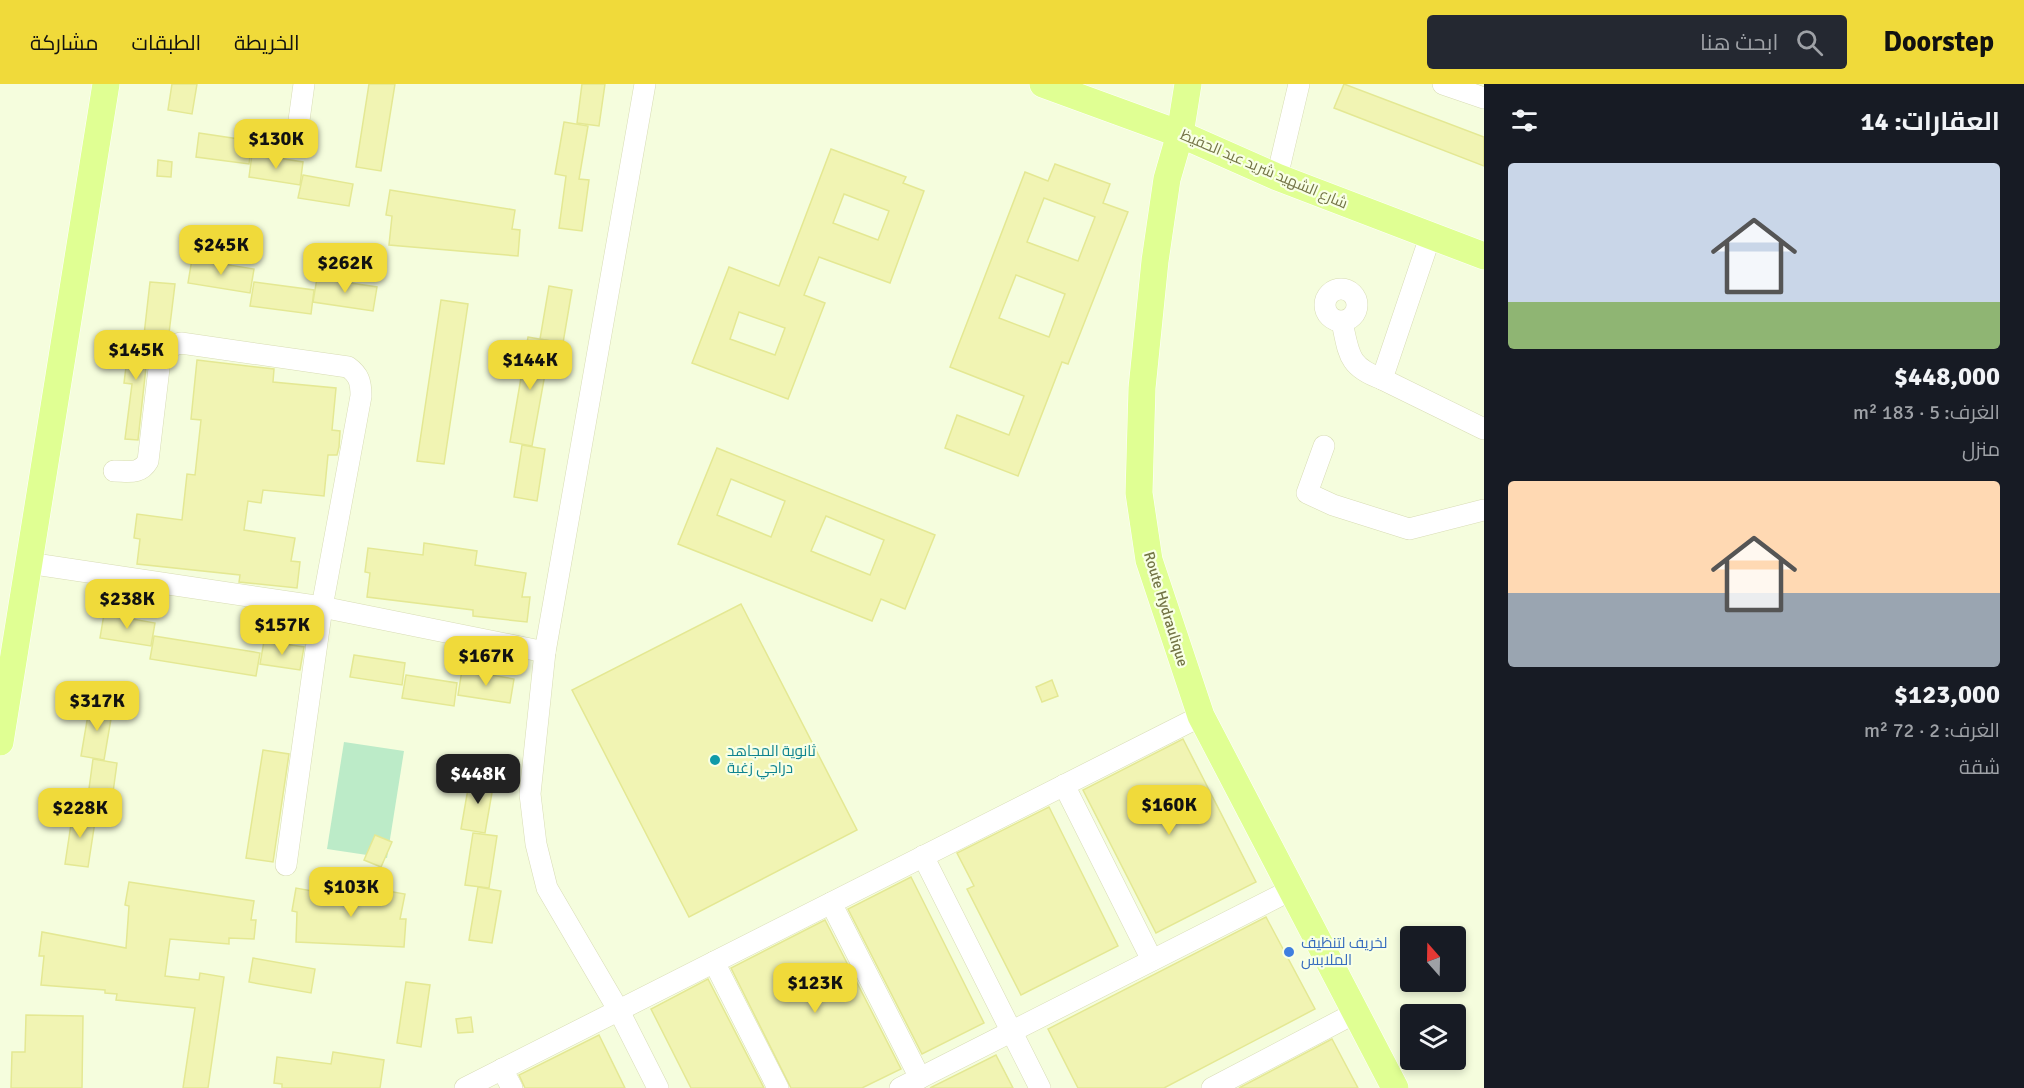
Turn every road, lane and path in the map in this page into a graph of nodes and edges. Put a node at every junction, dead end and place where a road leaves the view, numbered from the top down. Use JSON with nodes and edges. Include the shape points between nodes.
{"nodes":[{"id":1,"x":106,"y":84,"type":"edge"},
{"id":2,"x":304,"y":84,"type":"edge"},
{"id":3,"x":645,"y":84,"type":"edge"},
{"id":4,"x":1043,"y":84,"type":"edge"},
{"id":5,"x":1188,"y":84,"type":"edge"},
{"id":6,"x":1299,"y":84,"type":"edge"},
{"id":7,"x":1443,"y":84,"type":"edge"},
{"id":8,"x":1484,"y":98,"type":"edge"},
{"id":9,"x":1180,"y":134,"type":"junction"},
{"id":10,"x":296,"y":142,"type":"dead end"},
{"id":11,"x":1277,"y":177,"type":"junction"},
{"id":12,"x":1430,"y":237,"type":"junction"},
{"id":13,"x":1484,"y":256,"type":"edge"},
{"id":14,"x":1342,"y":321,"type":"dead end"},
{"id":15,"x":1382,"y":379,"type":"junction"},
{"id":16,"x":1484,"y":429,"type":"edge"},
{"id":17,"x":1324,"y":446,"type":"dead end"},
{"id":18,"x":114,"y":471,"type":"dead end"},
{"id":19,"x":1484,"y":510,"type":"edge"},
{"id":20,"x":28,"y":563,"type":"junction"},
{"id":21,"x":322,"y":607,"type":"junction"},
{"id":22,"x":545,"y":652,"type":"junction"},
{"id":23,"x":1201,"y":716,"type":"junction"},
{"id":24,"x":0,"y":742,"type":"edge"},
{"id":25,"x":1064,"y":785,"type":"junction"},
{"id":26,"x":923,"y":856,"type":"junction"},
{"id":27,"x":286,"y":865,"type":"dead end"},
{"id":28,"x":1291,"y":890,"type":"junction"},
{"id":29,"x":831,"y":903,"type":"junction"},
{"id":30,"x":1152,"y":960,"type":"junction"},
{"id":31,"x":714,"y":962,"type":"junction"},
{"id":32,"x":618,"y":1011,"type":"junction"},
{"id":33,"x":1357,"y":1012,"type":"junction"},
{"id":34,"x":1012,"y":1032,"type":"junction"},
{"id":35,"x":920,"y":1078,"type":"junction"},
{"id":36,"x":507,"y":1079,"type":"edge"},
{"id":37,"x":465,"y":1088,"type":"edge"},
{"id":38,"x":658,"y":1088,"type":"edge"},
{"id":39,"x":778,"y":1088,"type":"edge"},
{"id":40,"x":900,"y":1088,"type":"edge"},
{"id":41,"x":1040,"y":1088,"type":"edge"},
{"id":42,"x":1212,"y":1088,"type":"edge"},
{"id":43,"x":1395,"y":1088,"type":"edge"}],
"edges":[{"from":1,"to":20,"type":"main road"},
{"from":2,"to":10,"type":"street"},
{"from":3,"to":22,"type":"street"},
{"from":4,"to":9,"type":"main road","name":"شارع الشهيد شريد عبد الحفيظ"},
{"from":5,"to":9,"type":"main road","name":"Route Hydraulique"},
{"from":6,"to":11,"type":"street"},
{"from":7,"to":8,"type":"street"},
{"from":9,"to":11,"type":"main road","name":"شارع الشهيد شريد عبد الحفيظ"},
{"from":9,"to":23,"type":"main road","name":"Route Hydraulique","via":[[1167,179],[1155,261],[1142,388],[1139,493],[1149,560]]},
{"from":11,"to":12,"type":"main road","name":"شارع الشهيد شريد عبد الحفيظ"},
{"from":12,"to":13,"type":"main road","name":"شارع الشهيد شريد عبد الحفيظ"},
{"from":12,"to":15,"type":"street"},
{"from":14,"to":15,"type":"street","via":[[1350,354],[1362,372]]},
{"from":15,"to":16,"type":"street"},
{"from":17,"to":19,"type":"street","via":[[1307,493],[1333,505],[1409,529]]},
{"from":18,"to":21,"type":"street","via":[[135,472],[148,461],[160,360],[170,346],[181,343],[348,367],[357,373],[361,396]]},
{"from":20,"to":21,"type":"street"},
{"from":20,"to":24,"type":"main road"},
{"from":21,"to":22,"type":"street"},
{"from":21,"to":27,"type":"street"},
{"from":22,"to":32,"type":"street","via":[[530,794],[536,844],[548,888]]},
{"from":23,"to":25,"type":"street"},
{"from":23,"to":28,"type":"main road","name":"Route Hydraulique"},
{"from":25,"to":26,"type":"street"},
{"from":25,"to":30,"type":"street"},
{"from":26,"to":29,"type":"street"},
{"from":26,"to":34,"type":"street"},
{"from":28,"to":30,"type":"street"},
{"from":28,"to":33,"type":"main road","name":"Route Hydraulique"},
{"from":29,"to":31,"type":"street"},
{"from":29,"to":35,"type":"street"},
{"from":30,"to":34,"type":"street"},
{"from":31,"to":32,"type":"street"},
{"from":31,"to":39,"type":"street"},
{"from":32,"to":36,"type":"street"},
{"from":32,"to":38,"type":"street"},
{"from":33,"to":42,"type":"street"},
{"from":33,"to":43,"type":"main road","name":"Route Hydraulique"},
{"from":34,"to":35,"type":"street"},
{"from":34,"to":41,"type":"street"},
{"from":35,"to":40,"type":"street"},
{"from":36,"to":37,"type":"street"}]}
